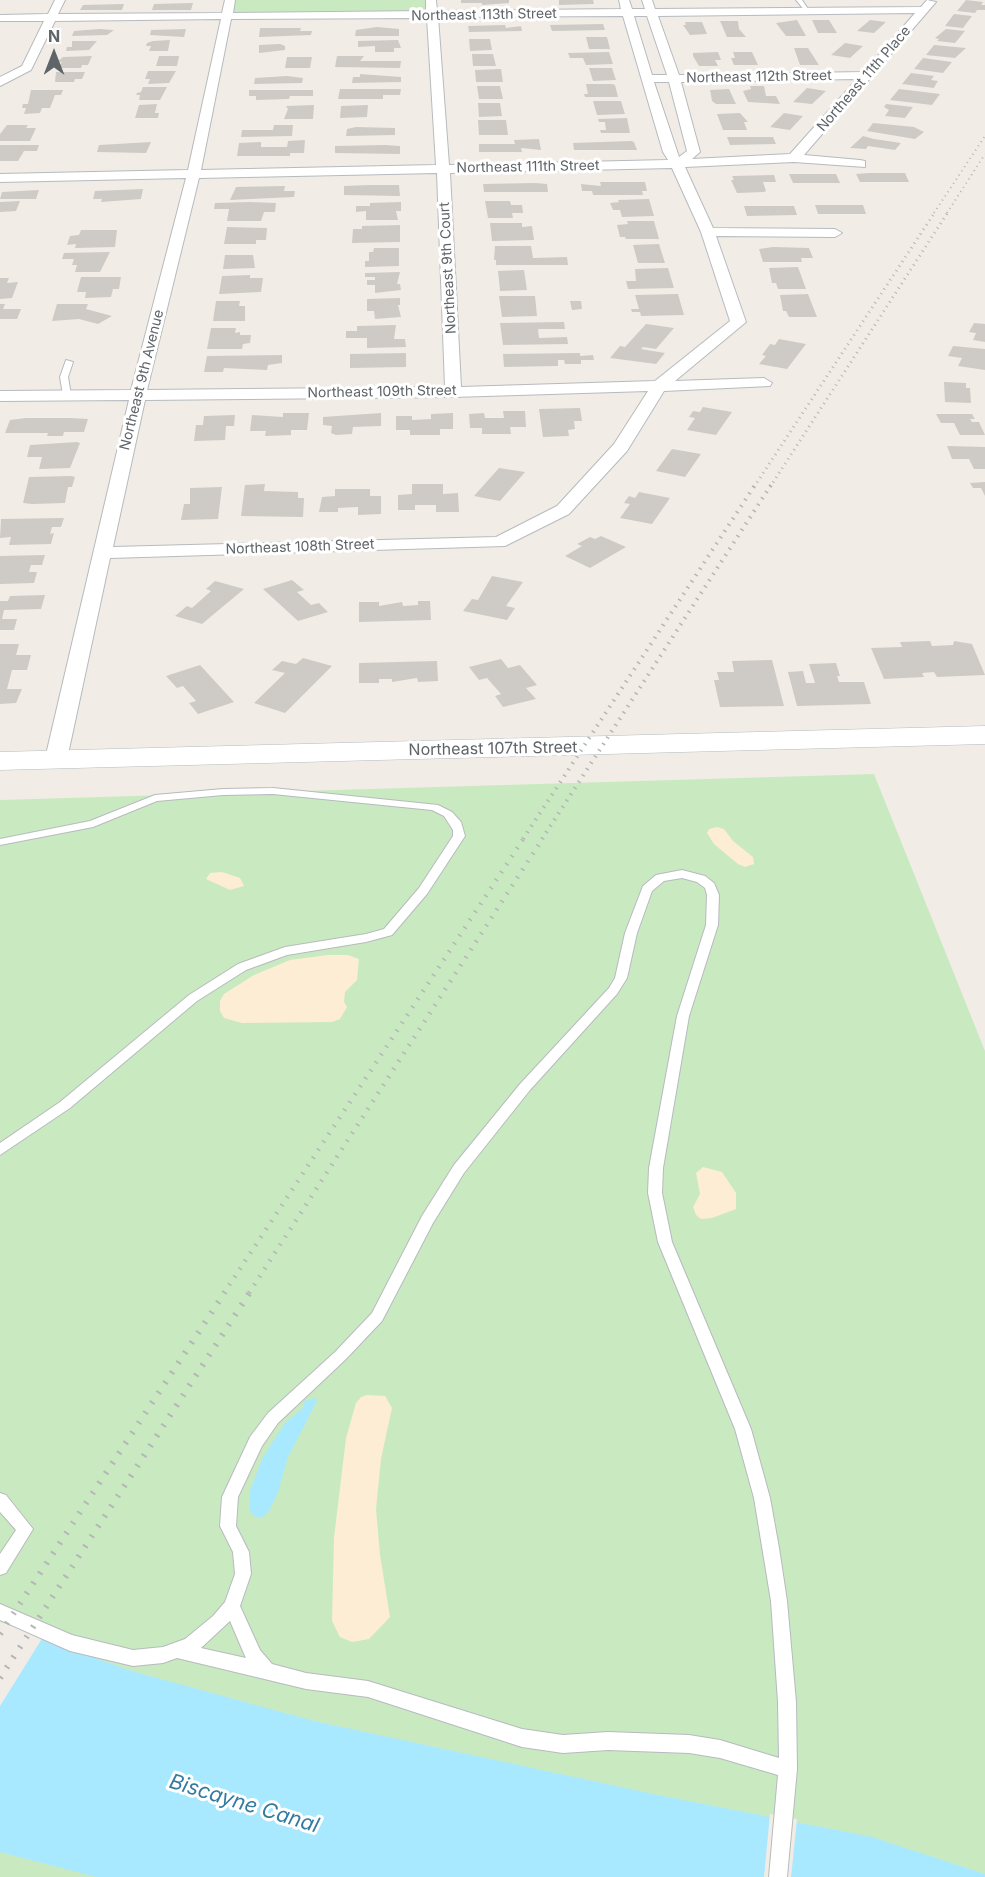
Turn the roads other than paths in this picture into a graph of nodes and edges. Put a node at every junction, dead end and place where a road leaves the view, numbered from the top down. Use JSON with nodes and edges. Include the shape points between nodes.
{"nodes":[{"id":1,"x":60,"y":0,"type":"edge"},
{"id":2,"x":230,"y":0,"type":"edge"},
{"id":3,"x":430,"y":0,"type":"edge"},
{"id":4,"x":799,"y":0,"type":"edge"},
{"id":5,"x":932,"y":0,"type":"edge"},
{"id":6,"x":626,"y":6,"type":"edge"},
{"id":7,"x":649,"y":6,"type":"edge"},
{"id":8,"x":923,"y":10,"type":"junction"},
{"id":9,"x":807,"y":11,"type":"junction"},
{"id":10,"x":431,"y":15,"type":"junction"},
{"id":11,"x":0,"y":18,"type":"edge"},
{"id":12,"x":225,"y":18,"type":"junction"},
{"id":13,"x":51,"y":20,"type":"junction"},
{"id":14,"x":0,"y":23,"type":"edge"},
{"id":15,"x":869,"y":75,"type":"junction"},
{"id":16,"x":674,"y":78,"type":"junction"},
{"id":17,"x":649,"y":79,"type":"junction"},
{"id":18,"x":0,"y":82,"type":"edge"},
{"id":19,"x":795,"y":159,"type":"junction"},
{"id":20,"x":678,"y":164,"type":"junction"},
{"id":21,"x":860,"y":164,"type":"dead end"},
{"id":22,"x":443,"y":168,"type":"junction"},
{"id":23,"x":0,"y":170,"type":"edge"},
{"id":24,"x":194,"y":172,"type":"junction"},
{"id":25,"x":0,"y":178,"type":"edge"},
{"id":26,"x":708,"y":232,"type":"junction"},
{"id":27,"x":835,"y":233,"type":"dead end"},
{"id":28,"x":69,"y":362,"type":"dead end"},
{"id":29,"x":764,"y":383,"type":"dead end"},
{"id":30,"x":659,"y":386,"type":"junction"},
{"id":31,"x":453,"y":392,"type":"junction"},
{"id":32,"x":138,"y":394,"type":"junction"},
{"id":33,"x":67,"y":395,"type":"junction"},
{"id":34,"x":0,"y":396,"type":"edge"},
{"id":35,"x":101,"y":553,"type":"junction"},
{"id":36,"x":985,"y":735,"type":"edge"},
{"id":37,"x":56,"y":759,"type":"junction"},
{"id":38,"x":0,"y":761,"type":"edge"},
{"id":39,"x":0,"y":842,"type":"edge"},
{"id":40,"x":0,"y":1149,"type":"edge"},
{"id":41,"x":0,"y":1500,"type":"edge"},
{"id":42,"x":0,"y":1568,"type":"edge"},
{"id":43,"x":232,"y":1606,"type":"junction"},
{"id":44,"x":0,"y":1612,"type":"edge"},
{"id":45,"x":177,"y":1650,"type":"junction"},
{"id":46,"x":267,"y":1671,"type":"junction"},
{"id":47,"x":788,"y":1769,"type":"junction"},
{"id":48,"x":778,"y":1877,"type":"edge"}],
"edges":[{"from":1,"to":13,"type":"street"},
{"from":2,"to":12,"type":"street","name":"Northeast 9th Avenue"},
{"from":3,"to":10,"type":"street","name":"Northeast 9th Court"},
{"from":4,"to":9,"type":"lane"},
{"from":5,"to":8,"type":"street","name":"Northeast 11th Place"},
{"from":6,"to":7,"type":"street","name":"Northeast 113th Street"},
{"from":6,"to":10,"type":"street","name":"Northeast 113th Street"},
{"from":6,"to":17,"type":"street"},
{"from":7,"to":9,"type":"street","name":"Northeast 113th Street"},
{"from":7,"to":16,"type":"street"},
{"from":8,"to":9,"type":"street","name":"Northeast 113th Street"},
{"from":8,"to":15,"type":"street","name":"Northeast 11th Place"},
{"from":10,"to":12,"type":"street","name":"Northeast 113th Street"},
{"from":10,"to":22,"type":"street","name":"Northeast 9th Court"},
{"from":11,"to":13,"type":"street","name":"Northeast 113th Street"},
{"from":12,"to":13,"type":"street","name":"Northeast 113th Street"},
{"from":12,"to":24,"type":"street","name":"Northeast 9th Avenue"},
{"from":13,"to":14,"type":"street","name":"Northeast 113th Street"},
{"from":13,"to":18,"type":"street","via":[[27,68]]},
{"from":15,"to":16,"type":"street","name":"Northeast 112th Street"},
{"from":15,"to":19,"type":"street","name":"Northeast 11th Place"},
{"from":16,"to":17,"type":"street","name":"Northeast 112th Street"},
{"from":16,"to":20,"type":"street","via":[[694,152]]},
{"from":17,"to":20,"type":"street","via":[[669,152]]},
{"from":19,"to":20,"type":"street","name":"Northeast 111th Street"},
{"from":19,"to":21,"type":"street","name":"Northeast 111th Street"},
{"from":20,"to":22,"type":"street","name":"Northeast 111th Street"},
{"from":20,"to":26,"type":"street"},
{"from":22,"to":24,"type":"street","name":"Northeast 111th Street"},
{"from":22,"to":31,"type":"street","name":"Northeast 9th Court"},
{"from":23,"to":24,"type":"street","name":"Northeast 111th Street","via":[[171,167]]},
{"from":24,"to":25,"type":"street","name":"Northeast 111th Street","via":[[163,176]]},
{"from":24,"to":32,"type":"street","name":"Northeast 9th Avenue"},
{"from":26,"to":27,"type":"street"},
{"from":26,"to":30,"type":"street","via":[[738,322]]},
{"from":28,"to":33,"type":"lane","via":[[64,377]]},
{"from":29,"to":30,"type":"street","name":"Northeast 109th Street"},
{"from":30,"to":31,"type":"street","name":"Northeast 109th Street"},
{"from":30,"to":35,"type":"street","name":"Northeast 108th Street","via":[[621,447],[563,510],[499,542]]},
{"from":31,"to":32,"type":"street","name":"Northeast 109th Street"},
{"from":32,"to":33,"type":"street","name":"Northeast 109th Street"},
{"from":32,"to":35,"type":"street","name":"Northeast 9th Avenue"},
{"from":33,"to":34,"type":"street","name":"Northeast 109th Street"},
{"from":35,"to":37,"type":"street","name":"Northeast 9th Avenue"},
{"from":36,"to":37,"type":"street","name":"Northeast 107th Street"},
{"from":37,"to":38,"type":"street","name":"Northeast 107th Street"},
{"from":39,"to":40,"type":"lane","via":[[93,824],[155,798],[223,792],[273,791],[434,807],[448,814],[459,830],[423,891],[388,932],[285,951],[242,967],[193,998],[65,1105]]},
{"from":41,"to":42,"type":"lane","via":[[25,1529]]},
{"from":43,"to":45,"type":"lane","via":[[203,1637]]},
{"from":43,"to":46,"type":"lane","via":[[254,1656]]},
{"from":43,"to":47,"type":"lane","via":[[243,1563],[228,1526],[228,1507],[233,1486],[256,1442],[273,1418],[377,1317],[427,1220],[459,1169],[525,1087],[614,991],[647,889],[660,878],[692,876],[710,886],[713,915],[683,1016],[655,1193],[665,1242],[743,1430],[762,1498],[780,1612],[788,1702]]},
{"from":44,"to":45,"type":"lane","via":[[70,1643],[122,1656],[148,1658]]},
{"from":45,"to":46,"type":"lane"},
{"from":46,"to":47,"type":"lane","via":[[306,1681],[368,1689],[522,1738],[563,1744],[689,1744]]},
{"from":47,"to":48,"type":"lane"}]}
